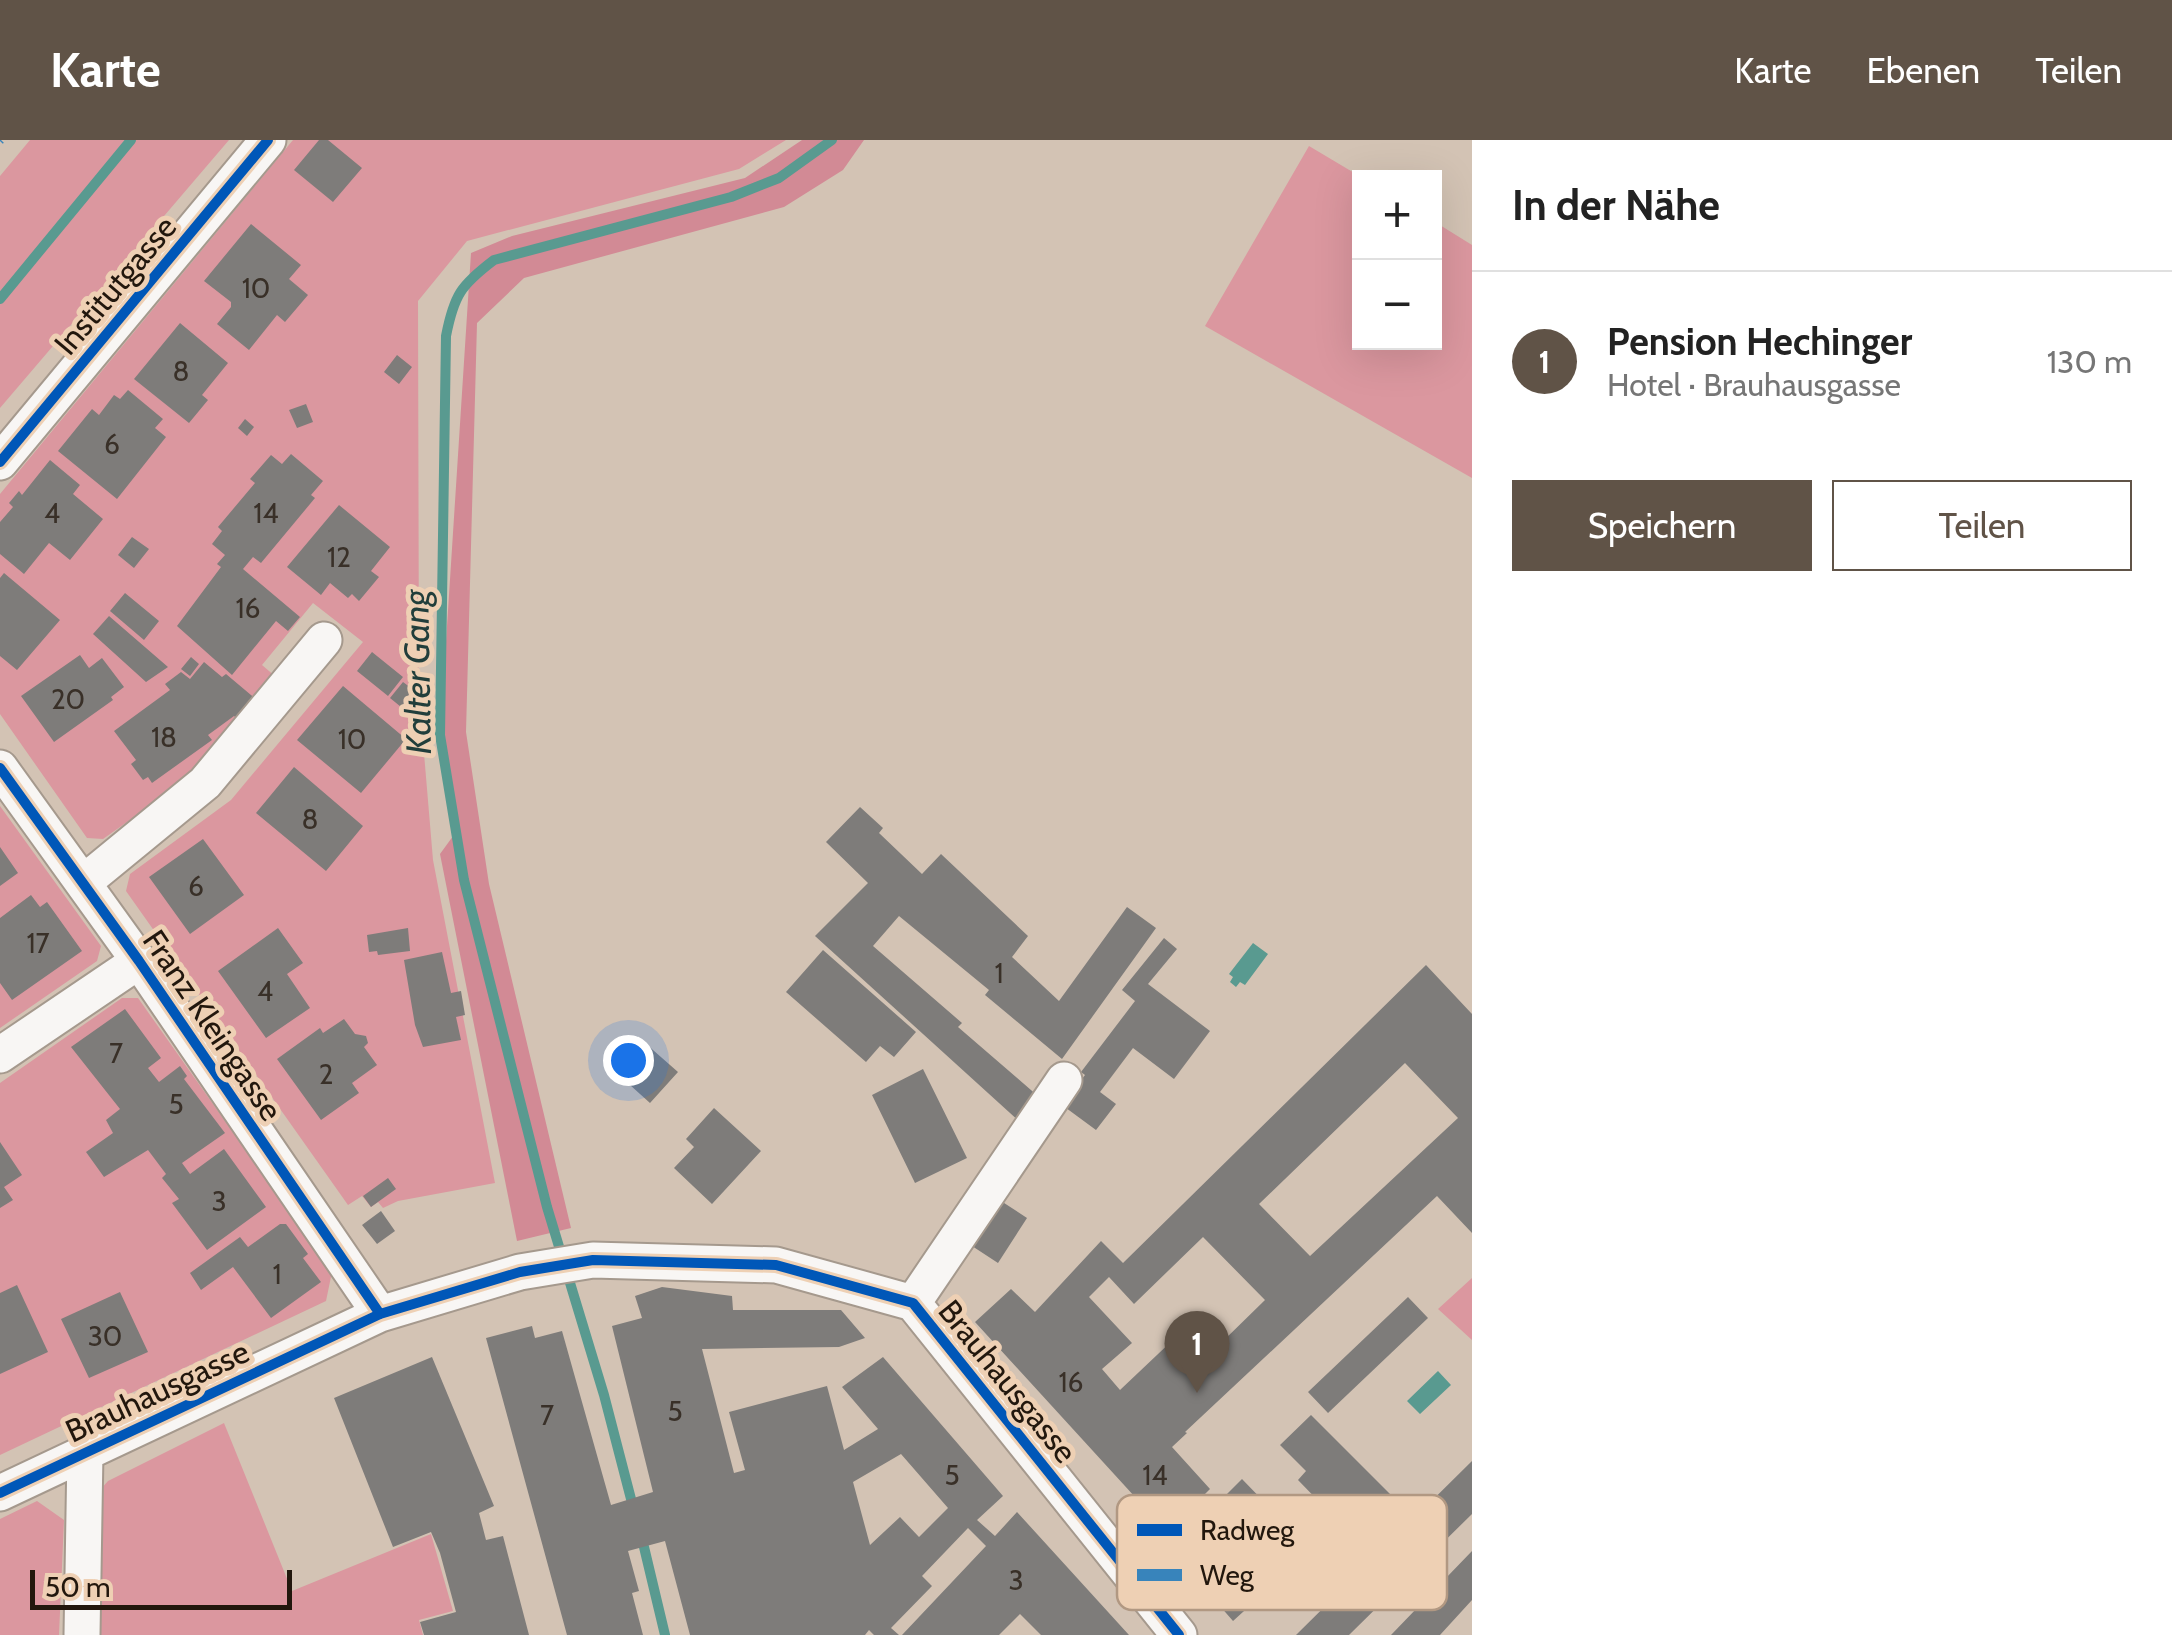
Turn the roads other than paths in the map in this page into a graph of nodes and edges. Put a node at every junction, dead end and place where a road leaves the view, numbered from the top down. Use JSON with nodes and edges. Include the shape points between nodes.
{"nodes":[{"id":1,"x":268,"y":140,"type":"edge"},
{"id":2,"x":0,"y":462,"type":"edge"},
{"id":3,"x":324,"y":640,"type":"dead end"},
{"id":4,"x":0,"y":768,"type":"edge"},
{"id":5,"x":83,"y":882,"type":"junction"},
{"id":6,"x":139,"y":961,"type":"junction"},
{"id":7,"x":0,"y":1055,"type":"edge"},
{"id":8,"x":1064,"y":1080,"type":"dead end"},
{"id":9,"x":913,"y":1302,"type":"junction"},
{"id":10,"x":380,"y":1314,"type":"junction"},
{"id":11,"x":85,"y":1452,"type":"junction"},
{"id":12,"x":0,"y":1493,"type":"edge"},
{"id":13,"x":1117,"y":1557,"type":"edge"},
{"id":14,"x":1159,"y":1610,"type":"edge"},
{"id":15,"x":82,"y":1635,"type":"edge"},
{"id":16,"x":1179,"y":1635,"type":"edge"}],
"edges":[{"from":1,"to":2,"type":"street","name":"Institutgasse"},
{"from":3,"to":5,"type":"street","via":[[205,783]]},
{"from":4,"to":5,"type":"street","name":"Franz Kleingasse"},
{"from":5,"to":6,"type":"street","name":"Franz Kleingasse"},
{"from":6,"to":7,"type":"street","name":"Franz Kleingasse"},
{"from":6,"to":10,"type":"street","name":"Franz Kleingasse"},
{"from":8,"to":9,"type":"street"},
{"from":9,"to":10,"type":"street","name":"Brauhausgasse","via":[[776,1265],[593,1260],[540,1267]]},
{"from":9,"to":13,"type":"street","name":"Brauhausgasse"},
{"from":10,"to":11,"type":"street","name":"Brauhausgasse"},
{"from":11,"to":12,"type":"street","name":"Brauhausgasse"},
{"from":11,"to":15,"type":"street"},
{"from":14,"to":16,"type":"street","name":"Brauhausgasse"}]}
